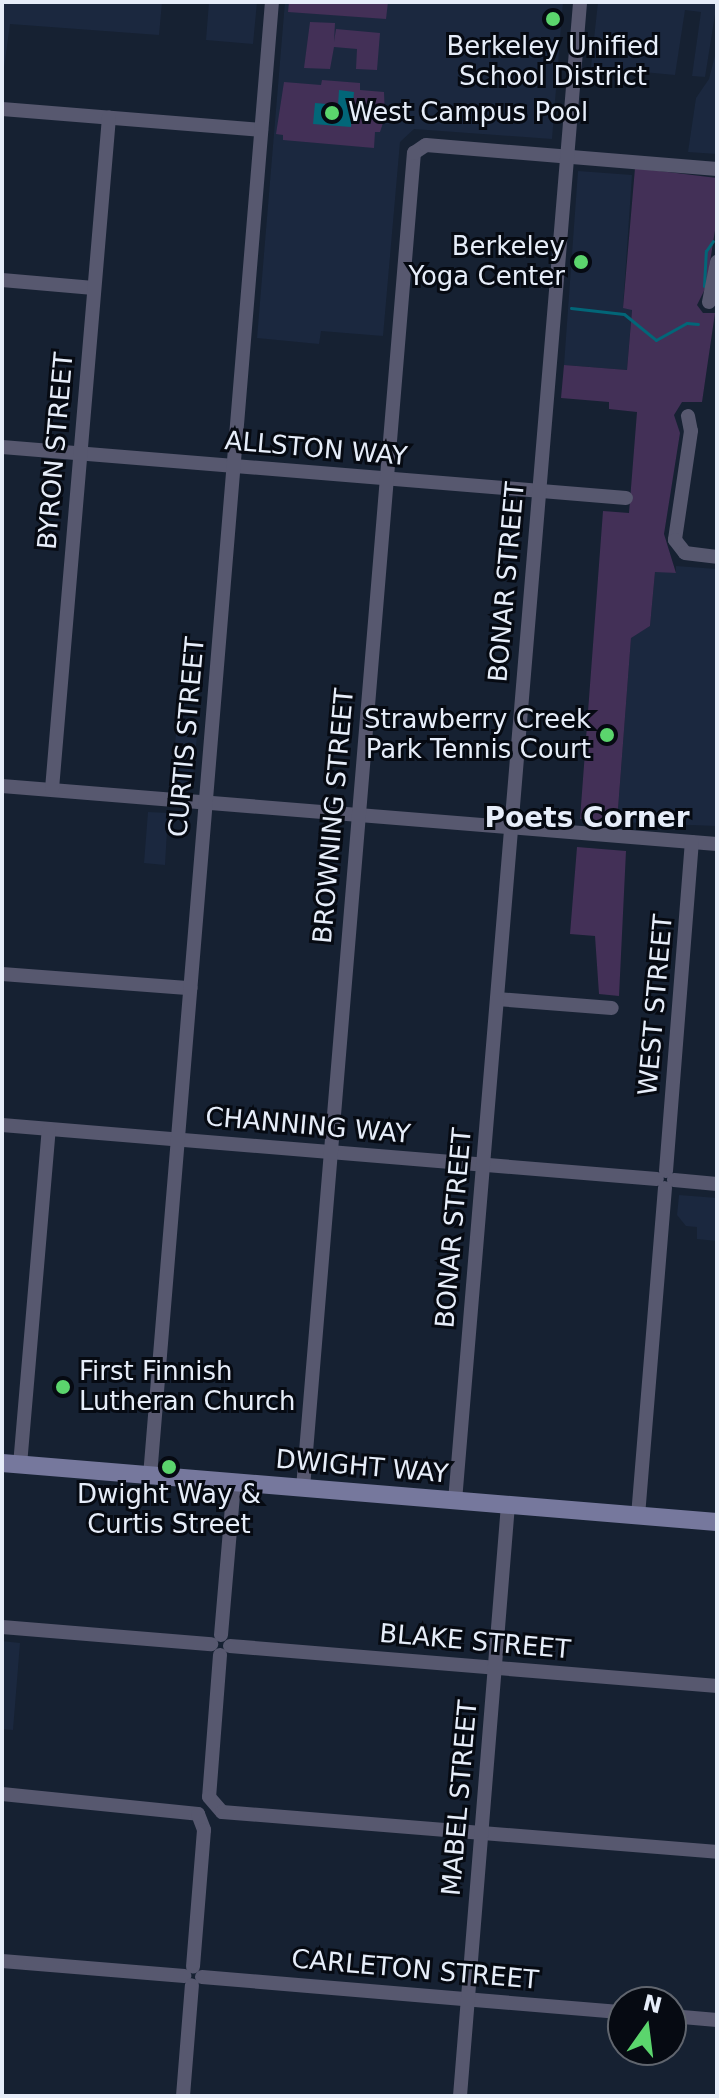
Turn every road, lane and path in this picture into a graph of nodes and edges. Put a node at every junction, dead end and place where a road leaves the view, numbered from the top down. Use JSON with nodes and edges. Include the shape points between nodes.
{"nodes":[{"id":1,"x":272,"y":2,"type":"edge"},
{"id":2,"x":580,"y":2,"type":"edge"},
{"id":3,"x":2,"y":109,"type":"edge"},
{"id":4,"x":109,"y":117,"type":"junction"},
{"id":5,"x":261,"y":130,"type":"junction"},
{"id":6,"x":566,"y":156,"type":"junction"},
{"id":7,"x":717,"y":169,"type":"edge"},
{"id":8,"x":717,"y":262,"type":"edge"},
{"id":9,"x":2,"y":280,"type":"edge"},
{"id":10,"x":94,"y":288,"type":"junction"},
{"id":11,"x":709,"y":302,"type":"dead end"},
{"id":12,"x":688,"y":416,"type":"dead end"},
{"id":13,"x":2,"y":447,"type":"edge"},
{"id":14,"x":80,"y":454,"type":"junction"},
{"id":15,"x":233,"y":466,"type":"junction"},
{"id":16,"x":386,"y":479,"type":"junction"},
{"id":17,"x":538,"y":491,"type":"junction"},
{"id":18,"x":626,"y":498,"type":"dead end"},
{"id":19,"x":717,"y":557,"type":"edge"},
{"id":20,"x":2,"y":786,"type":"edge"},
{"id":21,"x":52,"y":789,"type":"junction"},
{"id":22,"x":205,"y":802,"type":"junction"},
{"id":23,"x":358,"y":815,"type":"junction"},
{"id":24,"x":511,"y":828,"type":"junction"},
{"id":25,"x":692,"y":842,"type":"junction"},
{"id":26,"x":717,"y":844,"type":"edge"},
{"id":27,"x":2,"y":974,"type":"edge"},
{"id":28,"x":190,"y":988,"type":"junction"},
{"id":29,"x":497,"y":999,"type":"junction"},
{"id":30,"x":612,"y":1008,"type":"dead end"},
{"id":31,"x":2,"y":1125,"type":"edge"},
{"id":32,"x":49,"y":1129,"type":"junction"},
{"id":33,"x":178,"y":1139,"type":"junction"},
{"id":34,"x":331,"y":1153,"type":"junction"},
{"id":35,"x":484,"y":1165,"type":"junction"},
{"id":36,"x":666,"y":1179,"type":"junction"},
{"id":37,"x":717,"y":1184,"type":"edge"},
{"id":38,"x":11,"y":1464,"type":"edge"},
{"id":39,"x":150,"y":1476,"type":"junction"},
{"id":40,"x":234,"y":1482,"type":"junction"},
{"id":41,"x":303,"y":1488,"type":"junction"},
{"id":42,"x":455,"y":1501,"type":"junction"},
{"id":43,"x":508,"y":1505,"type":"junction"},
{"id":44,"x":638,"y":1516,"type":"junction"},
{"id":45,"x":717,"y":1522,"type":"edge"},
{"id":46,"x":2,"y":1627,"type":"edge"},
{"id":47,"x":220,"y":1645,"type":"junction"},
{"id":48,"x":496,"y":1668,"type":"junction"},
{"id":49,"x":717,"y":1686,"type":"edge"},
{"id":50,"x":2,"y":1794,"type":"edge"},
{"id":51,"x":481,"y":1833,"type":"junction"},
{"id":52,"x":717,"y":1852,"type":"edge"},
{"id":53,"x":2,"y":1961,"type":"edge"},
{"id":54,"x":193,"y":1976,"type":"junction"},
{"id":55,"x":467,"y":1999,"type":"junction"},
{"id":56,"x":607,"y":2011,"type":"edge"},
{"id":57,"x":687,"y":2017,"type":"edge"},
{"id":58,"x":717,"y":2020,"type":"edge"},
{"id":59,"x":183,"y":2096,"type":"edge"},
{"id":60,"x":460,"y":2096,"type":"edge"}],
"edges":[{"from":1,"to":5,"type":"street","name":"CURTIS STREET"},
{"from":2,"to":6,"type":"street","name":"BONAR STREET"},
{"from":3,"to":4,"type":"street"},
{"from":4,"to":5,"type":"street"},
{"from":4,"to":10,"type":"street","name":"BYRON STREET"},
{"from":5,"to":15,"type":"street","name":"CURTIS STREET"},
{"from":6,"to":7,"type":"street"},
{"from":6,"to":16,"type":"street","name":"BROWNING STREET","via":[[426,145],[416,149]]},
{"from":6,"to":17,"type":"street","name":"BONAR STREET"},
{"from":8,"to":11,"type":"street"},
{"from":9,"to":10,"type":"street"},
{"from":10,"to":14,"type":"street","name":"BYRON STREET"},
{"from":12,"to":19,"type":"street","via":[[691,431],[675,540],[685,553]]},
{"from":13,"to":14,"type":"street","name":"ALLSTON WAY"},
{"from":14,"to":15,"type":"street","name":"ALLSTON WAY"},
{"from":14,"to":21,"type":"street","name":"BYRON STREET"},
{"from":15,"to":16,"type":"street","name":"ALLSTON WAY"},
{"from":15,"to":22,"type":"street","name":"CURTIS STREET"},
{"from":16,"to":17,"type":"street","name":"ALLSTON WAY"},
{"from":16,"to":23,"type":"street","name":"BROWNING STREET"},
{"from":17,"to":18,"type":"street","name":"ALLSTON WAY"},
{"from":17,"to":24,"type":"street","name":"BONAR STREET"},
{"from":20,"to":21,"type":"street"},
{"from":21,"to":22,"type":"street"},
{"from":22,"to":23,"type":"street"},
{"from":22,"to":28,"type":"street","name":"CURTIS STREET"},
{"from":23,"to":24,"type":"street"},
{"from":23,"to":34,"type":"street","name":"BROWNING STREET"},
{"from":24,"to":25,"type":"street"},
{"from":24,"to":29,"type":"street","name":"BONAR STREET"},
{"from":25,"to":26,"type":"street"},
{"from":25,"to":36,"type":"street","name":"WEST STREET"},
{"from":27,"to":28,"type":"street"},
{"from":28,"to":33,"type":"street","name":"CURTIS STREET"},
{"from":29,"to":30,"type":"street"},
{"from":29,"to":35,"type":"street","name":"BONAR STREET"},
{"from":31,"to":32,"type":"street","name":"CHANNING WAY"},
{"from":32,"to":33,"type":"street","name":"CHANNING WAY"},
{"from":32,"to":38,"type":"street"},
{"from":33,"to":34,"type":"street","name":"CHANNING WAY"},
{"from":33,"to":39,"type":"street","name":"CURTIS STREET"},
{"from":34,"to":35,"type":"street","name":"CHANNING WAY"},
{"from":34,"to":41,"type":"street","name":"BROWNING STREET"},
{"from":35,"to":36,"type":"street","name":"CHANNING WAY"},
{"from":35,"to":42,"type":"street","name":"BONAR STREET"},
{"from":36,"to":37,"type":"street","name":"CHANNING WAY"},
{"from":36,"to":44,"type":"street","name":"WEST STREET"},
{"from":38,"to":39,"type":"street","name":"DWIGHT WAY"},
{"from":39,"to":40,"type":"street","name":"DWIGHT WAY"},
{"from":40,"to":41,"type":"street","name":"DWIGHT WAY"},
{"from":40,"to":47,"type":"street"},
{"from":41,"to":42,"type":"street","name":"DWIGHT WAY"},
{"from":42,"to":43,"type":"street","name":"DWIGHT WAY"},
{"from":43,"to":44,"type":"street","name":"DWIGHT WAY"},
{"from":43,"to":48,"type":"street","name":"MABEL STREET"},
{"from":44,"to":45,"type":"street","name":"DWIGHT WAY"},
{"from":46,"to":47,"type":"street","name":"BLAKE STREET"},
{"from":47,"to":48,"type":"street","name":"BLAKE STREET"},
{"from":47,"to":51,"type":"street","via":[[211,1804],[227,1813]]},
{"from":48,"to":49,"type":"street","name":"BLAKE STREET"},
{"from":48,"to":51,"type":"street","name":"MABEL STREET"},
{"from":50,"to":54,"type":"street","via":[[198,1814],[204,1830]]},
{"from":51,"to":52,"type":"street"},
{"from":51,"to":55,"type":"street","name":"MABEL STREET"},
{"from":53,"to":54,"type":"street","name":"CARLETON STREET"},
{"from":54,"to":55,"type":"street","name":"CARLETON STREET"},
{"from":54,"to":59,"type":"street"},
{"from":55,"to":56,"type":"street","name":"CARLETON STREET"},
{"from":55,"to":60,"type":"street","name":"MABEL STREET"},
{"from":57,"to":58,"type":"street"}]}
